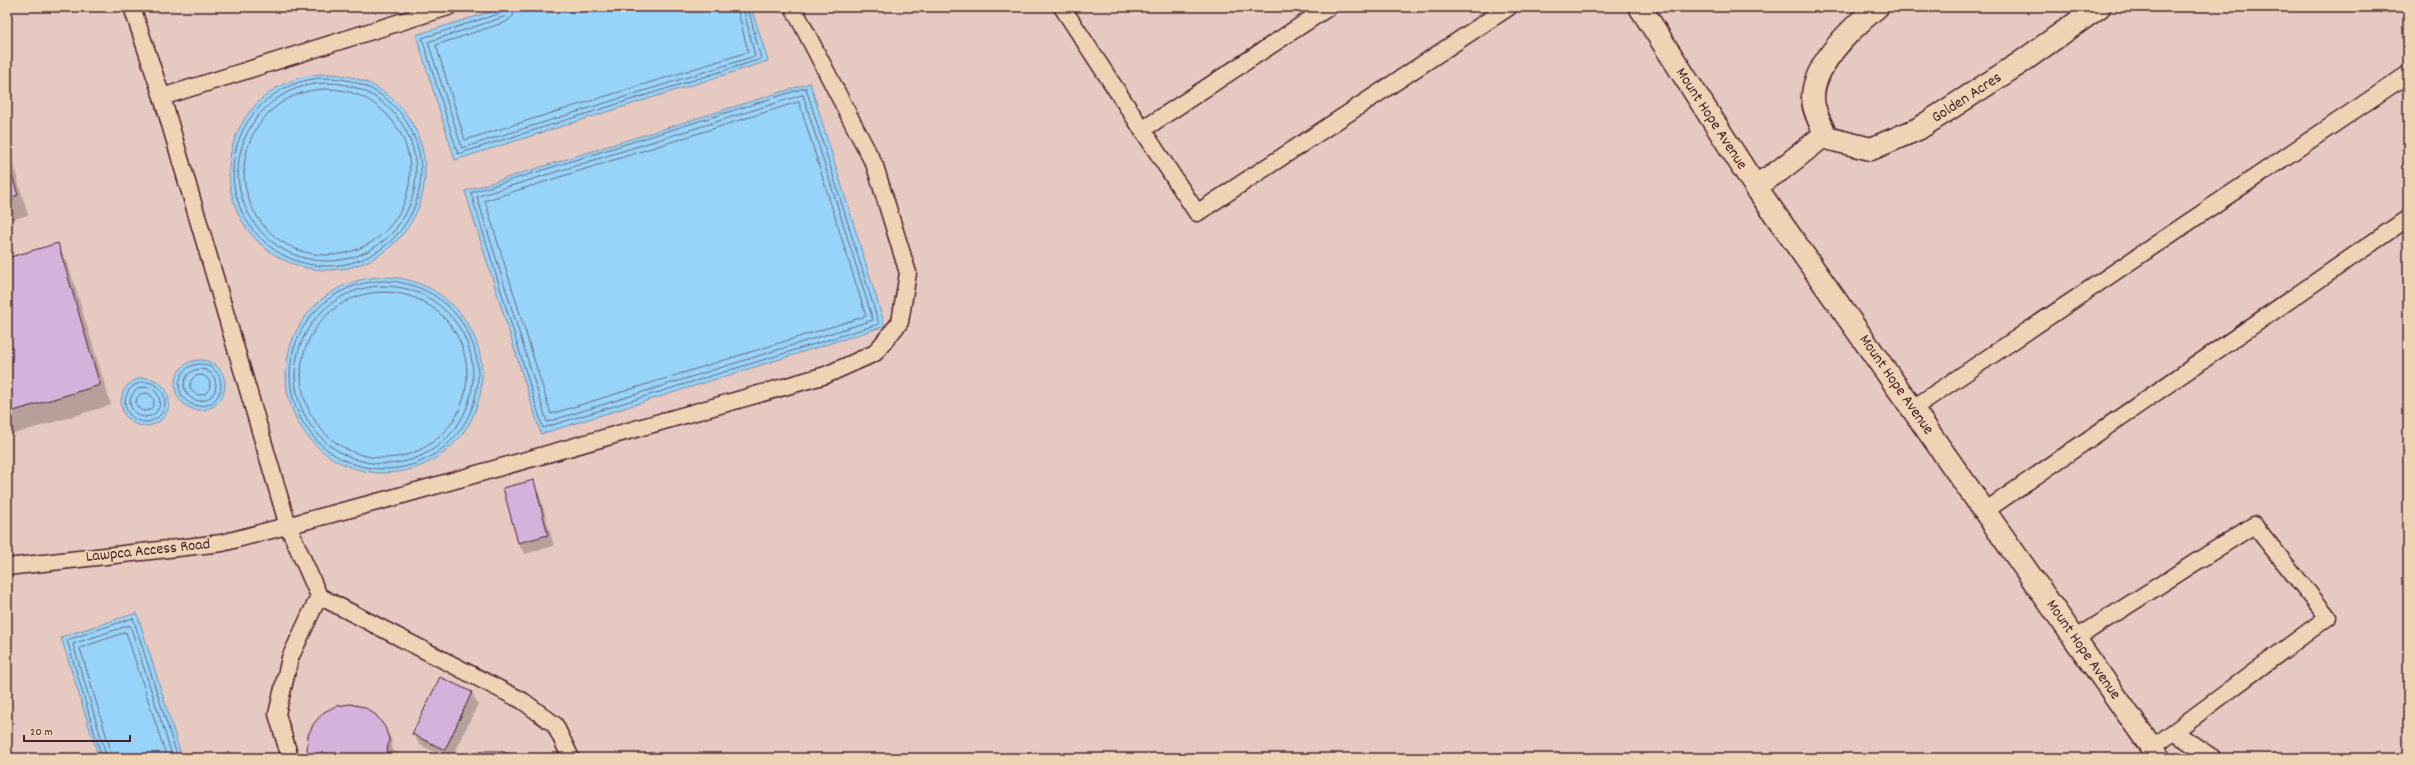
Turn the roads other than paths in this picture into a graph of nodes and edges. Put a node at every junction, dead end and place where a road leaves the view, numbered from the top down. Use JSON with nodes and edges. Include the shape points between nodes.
{"nodes":[{"id":1,"x":132,"y":7,"type":"edge"},
{"id":2,"x":448,"y":7,"type":"edge"},
{"id":3,"x":793,"y":7,"type":"edge"},
{"id":4,"x":1062,"y":7,"type":"edge"},
{"id":5,"x":1328,"y":7,"type":"edge"},
{"id":6,"x":1509,"y":7,"type":"edge"},
{"id":7,"x":1640,"y":7,"type":"edge"},
{"id":8,"x":1877,"y":7,"type":"edge"},
{"id":9,"x":2099,"y":7,"type":"edge"},
{"id":10,"x":2408,"y":74,"type":"edge"},
{"id":11,"x":162,"y":97,"type":"junction"},
{"id":12,"x":1142,"y":130,"type":"junction"},
{"id":13,"x":1822,"y":137,"type":"junction"},
{"id":14,"x":1754,"y":186,"type":"junction"},
{"id":15,"x":2408,"y":218,"type":"edge"},
{"id":16,"x":1912,"y":409,"type":"junction"},
{"id":17,"x":1985,"y":512,"type":"junction"},
{"id":18,"x":288,"y":526,"type":"junction"},
{"id":19,"x":7,"y":567,"type":"edge"},
{"id":20,"x":318,"y":596,"type":"junction"},
{"id":21,"x":2075,"y":639,"type":"junction"},
{"id":22,"x":2174,"y":732,"type":"junction"},
{"id":23,"x":2156,"y":753,"type":"edge"},
{"id":24,"x":290,"y":758,"type":"edge"},
{"id":25,"x":571,"y":758,"type":"edge"},
{"id":26,"x":2213,"y":758,"type":"edge"}],
"edges":[{"from":1,"to":11,"type":"lane"},
{"from":2,"to":11,"type":"lane"},
{"from":3,"to":18,"type":"lane","name":"Lawpca Access Road","via":[[875,166],[908,273],[900,322],[875,353],[826,375]]},
{"from":4,"to":12,"type":"lane"},
{"from":5,"to":12,"type":"lane"},
{"from":6,"to":12,"type":"lane","via":[[1197,213]]},
{"from":7,"to":14,"type":"street","name":"Mount Hope Avenue"},
{"from":8,"to":13,"type":"street","via":[[1835,48],[1823,66],[1814,89],[1813,100],[1825,134]]},
{"from":9,"to":13,"type":"street","name":"Golden Acres","via":[[2020,63],[1918,129],[1871,149]]},
{"from":10,"to":16,"type":"lane"},
{"from":11,"to":18,"type":"lane"},
{"from":13,"to":14,"type":"street","via":[[1779,171]]},
{"from":14,"to":16,"type":"street","name":"Mount Hope Avenue"},
{"from":15,"to":17,"type":"lane"},
{"from":16,"to":17,"type":"street","name":"Mount Hope Avenue"},
{"from":17,"to":21,"type":"street","name":"Mount Hope Avenue"},
{"from":18,"to":19,"type":"lane","name":"Lawpca Access Road","via":[[222,543]]},
{"from":18,"to":20,"type":"lane"},
{"from":20,"to":24,"type":"lane","via":[[290,658],[277,714]]},
{"from":20,"to":25,"type":"lane","via":[[523,701],[555,725]]},
{"from":21,"to":22,"type":"lane","via":[[2254,525],[2328,617]]},
{"from":21,"to":23,"type":"street","name":"Mount Hope Avenue"},
{"from":22,"to":23,"type":"lane"},
{"from":22,"to":26,"type":"lane"}]}
